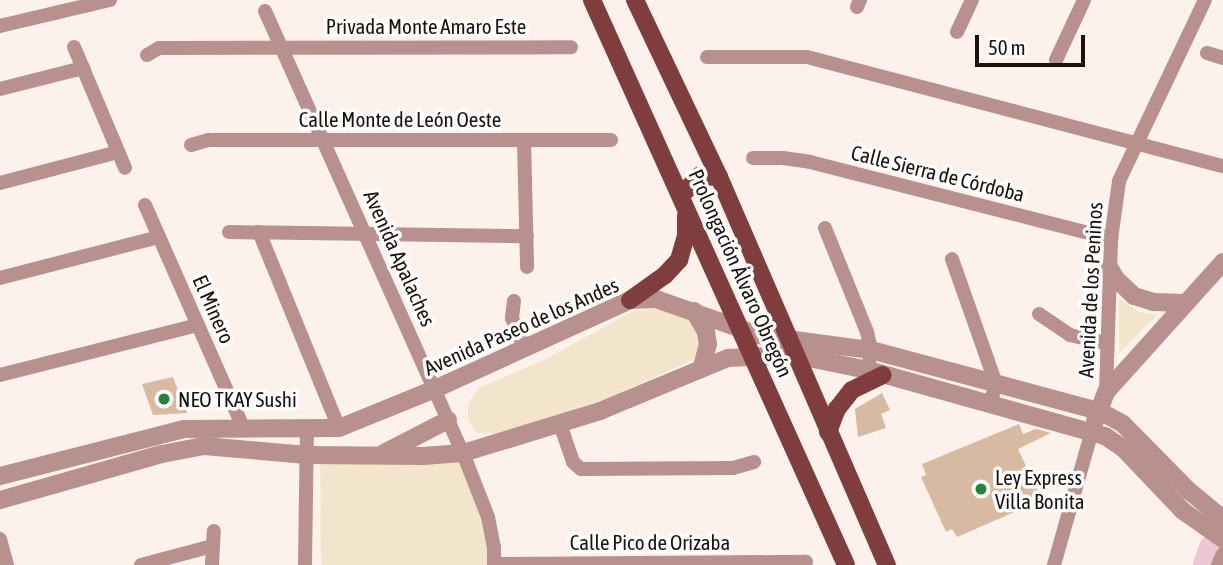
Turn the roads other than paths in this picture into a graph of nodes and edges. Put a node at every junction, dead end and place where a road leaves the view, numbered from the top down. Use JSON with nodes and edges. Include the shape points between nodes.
{"nodes":[{"id":1,"x":110,"y":0,"type":"edge"},
{"id":2,"x":592,"y":0,"type":"edge"},
{"id":3,"x":635,"y":0,"type":"edge"},
{"id":4,"x":972,"y":0,"type":"edge"},
{"id":5,"x":1084,"y":0,"type":"edge"},
{"id":6,"x":1205,"y":0,"type":"edge"},
{"id":7,"x":72,"y":4,"type":"edge"},
{"id":8,"x":265,"y":11,"type":"dead end"},
{"id":9,"x":0,"y":26,"type":"edge"},
{"id":10,"x":957,"y":32,"type":"dead end"},
{"id":11,"x":74,"y":47,"type":"dead end"},
{"id":12,"x":280,"y":47,"type":"junction"},
{"id":13,"x":571,"y":47,"type":"dead end"},
{"id":14,"x":1207,"y":53,"type":"dead end"},
{"id":15,"x":147,"y":55,"type":"dead end"},
{"id":16,"x":707,"y":57,"type":"dead end"},
{"id":17,"x":1223,"y":58,"type":"edge"},
{"id":18,"x":1056,"y":60,"type":"dead end"},
{"id":19,"x":83,"y":68,"type":"junction"},
{"id":20,"x":0,"y":89,"type":"edge"},
{"id":21,"x":611,"y":139,"type":"dead end"},
{"id":22,"x":325,"y":140,"type":"junction"},
{"id":23,"x":524,"y":141,"type":"junction"},
{"id":24,"x":1136,"y":143,"type":"junction"},
{"id":25,"x":191,"y":145,"type":"dead end"},
{"id":26,"x":118,"y":152,"type":"junction"},
{"id":27,"x":753,"y":158,"type":"dead end"},
{"id":28,"x":1223,"y":166,"type":"edge"},
{"id":29,"x":125,"y":168,"type":"dead end"},
{"id":30,"x":719,"y":177,"type":"junction"},
{"id":31,"x":0,"y":183,"type":"edge"},
{"id":32,"x":683,"y":203,"type":"junction"},
{"id":33,"x":145,"y":205,"type":"dead end"},
{"id":34,"x":825,"y":228,"type":"dead end"},
{"id":35,"x":229,"y":232,"type":"dead end"},
{"id":36,"x":259,"y":232,"type":"junction"},
{"id":37,"x":366,"y":234,"type":"junction"},
{"id":38,"x":527,"y":236,"type":"junction"},
{"id":39,"x":159,"y":237,"type":"junction"},
{"id":40,"x":1111,"y":239,"type":"junction"},
{"id":41,"x":952,"y":259,"type":"dead end"},
{"id":42,"x":1223,"y":262,"type":"edge"},
{"id":43,"x":527,"y":267,"type":"dead end"},
{"id":44,"x":1109,"y":267,"type":"junction"},
{"id":45,"x":0,"y":278,"type":"edge"},
{"id":46,"x":630,"y":300,"type":"junction"},
{"id":47,"x":514,"y":301,"type":"dead end"},
{"id":48,"x":1184,"y":303,"type":"junction"},
{"id":49,"x":694,"y":311,"type":"junction"},
{"id":50,"x":1039,"y":314,"type":"dead end"},
{"id":51,"x":198,"y":325,"type":"junction"},
{"id":52,"x":743,"y":331,"type":"junction"},
{"id":53,"x":1105,"y":343,"type":"junction"},
{"id":54,"x":791,"y":346,"type":"junction"},
{"id":55,"x":526,"y":348,"type":"junction"},
{"id":56,"x":871,"y":350,"type":"junction"},
{"id":57,"x":753,"y":355,"type":"junction"},
{"id":58,"x":702,"y":366,"type":"junction"},
{"id":59,"x":875,"y":372,"type":"junction"},
{"id":60,"x":0,"y":375,"type":"edge"},
{"id":61,"x":996,"y":384,"type":"junction"},
{"id":62,"x":435,"y":389,"type":"junction"},
{"id":63,"x":1105,"y":391,"type":"junction"},
{"id":64,"x":990,"y":404,"type":"junction"},
{"id":65,"x":1098,"y":411,"type":"junction"},
{"id":66,"x":448,"y":420,"type":"junction"},
{"id":67,"x":560,"y":424,"type":"junction"},
{"id":68,"x":307,"y":428,"type":"junction"},
{"id":69,"x":338,"y":428,"type":"junction"},
{"id":70,"x":244,"y":429,"type":"junction"},
{"id":71,"x":1092,"y":431,"type":"junction"},
{"id":72,"x":828,"y":432,"type":"junction"},
{"id":73,"x":463,"y":453,"type":"junction"},
{"id":74,"x":307,"y":455,"type":"junction"},
{"id":75,"x":378,"y":456,"type":"junction"},
{"id":76,"x":754,"y":462,"type":"dead end"},
{"id":77,"x":0,"y":475,"type":"edge"},
{"id":78,"x":0,"y":500,"type":"edge"},
{"id":79,"x":1223,"y":519,"type":"edge"},
{"id":80,"x":1223,"y":538,"type":"edge"},
{"id":81,"x":0,"y":539,"type":"edge"},
{"id":82,"x":1223,"y":554,"type":"edge"},
{"id":83,"x":806,"y":562,"type":"dead end"},
{"id":84,"x":494,"y":564,"type":"edge"},
{"id":85,"x":777,"y":564,"type":"edge"},
{"id":86,"x":7,"y":565,"type":"edge"},
{"id":87,"x":141,"y":565,"type":"edge"},
{"id":88,"x":212,"y":565,"type":"edge"},
{"id":89,"x":305,"y":565,"type":"edge"},
{"id":90,"x":846,"y":565,"type":"edge"},
{"id":91,"x":887,"y":565,"type":"edge"},
{"id":92,"x":1054,"y":565,"type":"edge"},
{"id":93,"x":1218,"y":565,"type":"edge"}],
"edges":[{"from":1,"to":7,"type":"street"},
{"from":2,"to":32,"type":"main road","name":"Prolongación Álvaro Obregón"},
{"from":3,"to":30,"type":"main road","name":"Prolongación Álvaro Obregón"},
{"from":4,"to":10,"type":"street"},
{"from":5,"to":18,"type":"street"},
{"from":6,"to":24,"type":"street","name":"Avenida de los Peninos"},
{"from":7,"to":9,"type":"street"},
{"from":8,"to":12,"type":"street","name":"Avenida Apalaches"},
{"from":11,"to":19,"type":"street"},
{"from":12,"to":13,"type":"street","name":"Privada Monte Amaro Este"},
{"from":12,"to":15,"type":"street","name":"Privada Monte Amaro Este","via":[[159,48]]},
{"from":12,"to":22,"type":"street","name":"Avenida Apalaches"},
{"from":14,"to":17,"type":"street"},
{"from":16,"to":24,"type":"street","via":[[807,57]]},
{"from":19,"to":20,"type":"street"},
{"from":19,"to":26,"type":"street"},
{"from":21,"to":23,"type":"street","name":"Calle Monte de León Oeste"},
{"from":22,"to":23,"type":"street","name":"Calle Monte de León Oeste"},
{"from":22,"to":25,"type":"street","name":"Calle Monte de León Oeste","via":[[209,140]]},
{"from":22,"to":37,"type":"street","name":"Avenida Apalaches"},
{"from":23,"to":38,"type":"street"},
{"from":24,"to":28,"type":"street"},
{"from":24,"to":40,"type":"street","name":"Avenida de los Peninos","via":[[1119,181]]},
{"from":26,"to":29,"type":"street"},
{"from":26,"to":31,"type":"street"},
{"from":27,"to":40,"type":"street","name":"Calle Sierra de Córdoba","via":[[810,162]]},
{"from":30,"to":32,"type":"main road","via":[[699,176]]},
{"from":30,"to":54,"type":"main road","name":"Prolongación Álvaro Obregón"},
{"from":32,"to":46,"type":"main road","via":[[686,236],[678,260],[666,275]]},
{"from":32,"to":52,"type":"main road","name":"Prolongación Álvaro Obregón"},
{"from":33,"to":39,"type":"street","name":"El Minero"},
{"from":34,"to":56,"type":"street"},
{"from":35,"to":36,"type":"street"},
{"from":36,"to":37,"type":"street"},
{"from":36,"to":69,"type":"street"},
{"from":37,"to":38,"type":"street"},
{"from":37,"to":62,"type":"street","name":"Avenida Apalaches"},
{"from":38,"to":43,"type":"street"},
{"from":39,"to":45,"type":"street"},
{"from":39,"to":51,"type":"street","name":"El Minero"},
{"from":40,"to":44,"type":"street","name":"Avenida de los Peninos"},
{"from":41,"to":61,"type":"street"},
{"from":42,"to":48,"type":"street"},
{"from":44,"to":48,"type":"street","via":[[1134,296]]},
{"from":44,"to":53,"type":"street","name":"Avenida de los Peninos"},
{"from":46,"to":49,"type":"street","name":"Avenida Paseo de los Andes","via":[[656,299]]},
{"from":46,"to":55,"type":"street","name":"Avenida Paseo de los Andes"},
{"from":47,"to":55,"type":"street","via":[[512,318]]},
{"from":48,"to":63,"type":"street"},
{"from":49,"to":52,"type":"street","name":"Avenida Paseo de los Andes"},
{"from":49,"to":58,"type":"street","via":[[708,344]]},
{"from":50,"to":53,"type":"street","via":[[1070,335]]},
{"from":51,"to":60,"type":"street"},
{"from":51,"to":70,"type":"street","name":"El Minero"},
{"from":52,"to":54,"type":"street","name":"Avenida Paseo de los Andes"},
{"from":52,"to":57,"type":"main road","name":"Prolongación Álvaro Obregón"},
{"from":53,"to":63,"type":"street","name":"Avenida de los Peninos"},
{"from":54,"to":56,"type":"street","name":"Avenida Paseo de los Andes"},
{"from":54,"to":57,"type":"street","name":"Avenida Paseo de los Andes"},
{"from":54,"to":59,"type":"street","name":"Avenida Paseo de los Andes"},
{"from":54,"to":72,"type":"main road","name":"Prolongación Álvaro Obregón"},
{"from":55,"to":62,"type":"street","name":"Avenida Paseo de los Andes"},
{"from":56,"to":59,"type":"street"},
{"from":56,"to":61,"type":"street","name":"Avenida Paseo de los Andes"},
{"from":57,"to":58,"type":"street","name":"Avenida Paseo de los Andes"},
{"from":57,"to":90,"type":"main road","name":"Prolongación Álvaro Obregón"},
{"from":58,"to":67,"type":"street","name":"Avenida Paseo de los Andes"},
{"from":59,"to":64,"type":"street","name":"Avenida Paseo de los Andes"},
{"from":59,"to":72,"type":"main road","via":[[836,409]]},
{"from":61,"to":64,"type":"street"},
{"from":61,"to":65,"type":"street","name":"Avenida Paseo de los Andes"},
{"from":62,"to":66,"type":"street","name":"Avenida Apalaches"},
{"from":62,"to":69,"type":"street","name":"Avenida Paseo de los Andes"},
{"from":63,"to":65,"type":"street"},
{"from":64,"to":71,"type":"street","name":"Avenida Paseo de los Andes"},
{"from":65,"to":71,"type":"street"},
{"from":65,"to":79,"type":"street","name":"Avenida Paseo de los Andes","via":[[1123,424]]},
{"from":66,"to":73,"type":"street","name":"Avenida Apalaches"},
{"from":66,"to":75,"type":"street"},
{"from":67,"to":73,"type":"street","name":"Avenida Paseo de los Andes"},
{"from":67,"to":76,"type":"street","via":[[573,462],[581,469],[733,468]]},
{"from":68,"to":69,"type":"street","name":"Avenida Paseo de los Andes"},
{"from":68,"to":70,"type":"street","name":"Avenida Paseo de los Andes"},
{"from":68,"to":74,"type":"street"},
{"from":70,"to":77,"type":"street","name":"Avenida Paseo de los Andes","via":[[168,432]]},
{"from":71,"to":80,"type":"street","name":"Avenida Paseo de los Andes","via":[[1123,448],[1183,511]]},
{"from":71,"to":92,"type":"street"},
{"from":72,"to":91,"type":"main road","name":"Prolongación Álvaro Obregón"},
{"from":73,"to":75,"type":"street","name":"Avenida Paseo de los Andes"},
{"from":73,"to":84,"type":"street","name":"Avenida Apalaches","via":[[488,517]]},
{"from":74,"to":75,"type":"street","name":"Avenida Paseo de los Andes"},
{"from":74,"to":78,"type":"street","name":"Avenida Paseo de los Andes","via":[[223,447],[182,449]]},
{"from":74,"to":89,"type":"street"},
{"from":81,"to":86,"type":"street"},
{"from":82,"to":93,"type":"street"},
{"from":83,"to":85,"type":"street","name":"Calle Pico de Orizaba"},
{"from":84,"to":85,"type":"street","name":"Calle Pico de Orizaba"},
{"from":87,"to":88,"type":"street","via":[[214,538]]}]}
